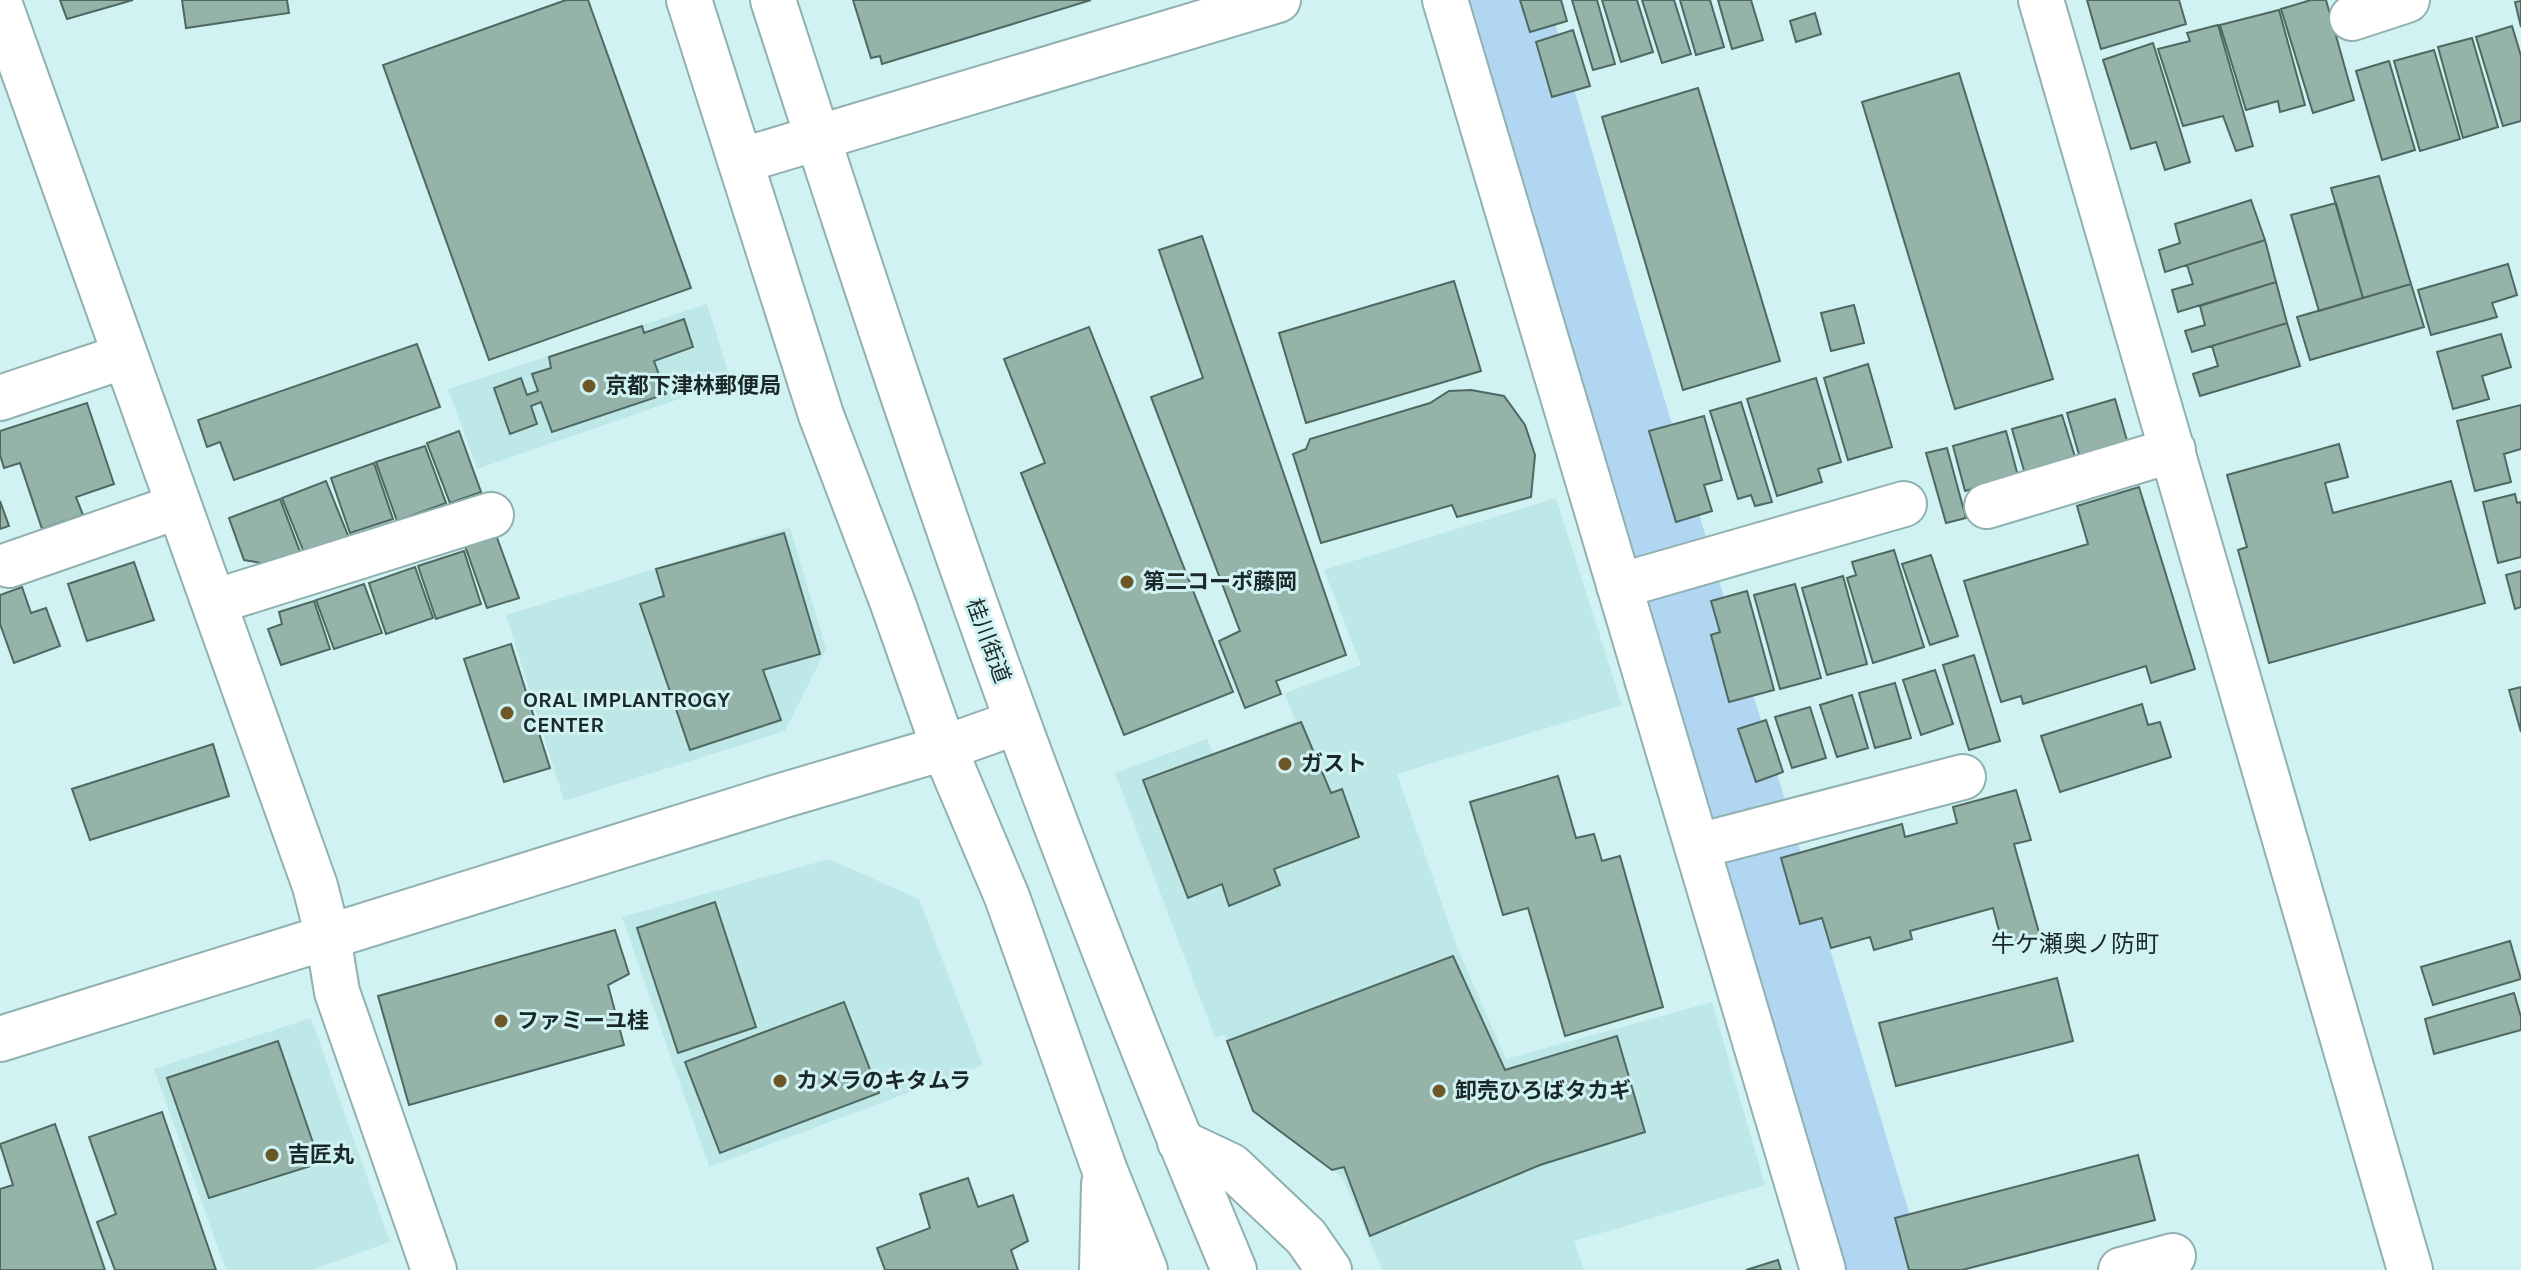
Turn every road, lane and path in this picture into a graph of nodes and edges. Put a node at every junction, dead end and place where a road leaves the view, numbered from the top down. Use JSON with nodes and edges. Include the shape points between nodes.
{"nodes":[{"id":1,"x":689,"y":0,"type":"edge"},
{"id":2,"x":773,"y":0,"type":"edge"},
{"id":3,"x":1278,"y":0,"type":"edge"},
{"id":4,"x":1445,"y":0,"type":"edge"},
{"id":5,"x":2041,"y":0,"type":"edge"},
{"id":6,"x":2407,"y":0,"type":"edge"},
{"id":7,"x":0,"y":5,"type":"edge"},
{"id":8,"x":2352,"y":18,"type":"dead end"},
{"id":9,"x":9,"y":58,"type":"edge"},
{"id":10,"x":817,"y":138,"type":"junction"},
{"id":11,"x":740,"y":161,"type":"junction"},
{"id":12,"x":125,"y":356,"type":"junction"},
{"id":13,"x":0,"y":398,"type":"edge"},
{"id":14,"x":2173,"y":450,"type":"junction"},
{"id":15,"x":1904,"y":504,"type":"dead end"},
{"id":16,"x":179,"y":506,"type":"junction"},
{"id":17,"x":1987,"y":506,"type":"dead end"},
{"id":18,"x":491,"y":515,"type":"dead end"},
{"id":19,"x":9,"y":565,"type":"dead end"},
{"id":20,"x":1619,"y":586,"type":"junction"},
{"id":21,"x":214,"y":602,"type":"junction"},
{"id":22,"x":1017,"y":722,"type":"junction"},
{"id":23,"x":944,"y":748,"type":"junction"},
{"id":24,"x":1963,"y":777,"type":"dead end"},
{"id":25,"x":1698,"y":846,"type":"junction"},
{"id":26,"x":328,"y":937,"type":"junction"},
{"id":27,"x":0,"y":1039,"type":"edge"},
{"id":28,"x":1180,"y":1142,"type":"junction"},
{"id":29,"x":1105,"y":1171,"type":"junction"},
{"id":30,"x":2173,"y":1256,"type":"dead end"},
{"id":31,"x":434,"y":1270,"type":"edge"},
{"id":32,"x":1102,"y":1270,"type":"edge"},
{"id":33,"x":1145,"y":1270,"type":"edge"},
{"id":34,"x":1234,"y":1270,"type":"edge"},
{"id":35,"x":1329,"y":1270,"type":"edge"},
{"id":36,"x":1823,"y":1270,"type":"edge"},
{"id":37,"x":2121,"y":1270,"type":"edge"},
{"id":38,"x":2410,"y":1270,"type":"edge"}],
"edges":[{"from":1,"to":11,"type":"street"},
{"from":2,"to":10,"type":"street","name":"桂川街道"},
{"from":3,"to":10,"type":"street"},
{"from":4,"to":20,"type":"street"},
{"from":5,"to":14,"type":"street"},
{"from":6,"to":8,"type":"street"},
{"from":7,"to":9,"type":"street"},
{"from":9,"to":12,"type":"street"},
{"from":10,"to":11,"type":"street"},
{"from":10,"to":22,"type":"street","name":"桂川街道"},
{"from":11,"to":23,"type":"street","via":[[821,415]]},
{"from":12,"to":13,"type":"street"},
{"from":12,"to":16,"type":"street"},
{"from":14,"to":17,"type":"street"},
{"from":14,"to":38,"type":"street"},
{"from":15,"to":20,"type":"street"},
{"from":16,"to":19,"type":"street"},
{"from":16,"to":21,"type":"street"},
{"from":18,"to":21,"type":"street"},
{"from":20,"to":25,"type":"street"},
{"from":21,"to":26,"type":"street","via":[[315,886]]},
{"from":22,"to":23,"type":"street"},
{"from":22,"to":28,"type":"street","name":"桂川街道"},
{"from":23,"to":26,"type":"street"},
{"from":23,"to":29,"type":"street","via":[[1007,897]]},
{"from":24,"to":25,"type":"street"},
{"from":25,"to":36,"type":"street"},
{"from":26,"to":27,"type":"street"},
{"from":26,"to":31,"type":"street","via":[[337,992]]},
{"from":28,"to":34,"type":"street","name":"桂川街道"},
{"from":28,"to":35,"type":"street","via":[[1231,1166],[1306,1237]]},
{"from":29,"to":32,"type":"street"},
{"from":29,"to":33,"type":"street"},
{"from":30,"to":37,"type":"street"}]}
